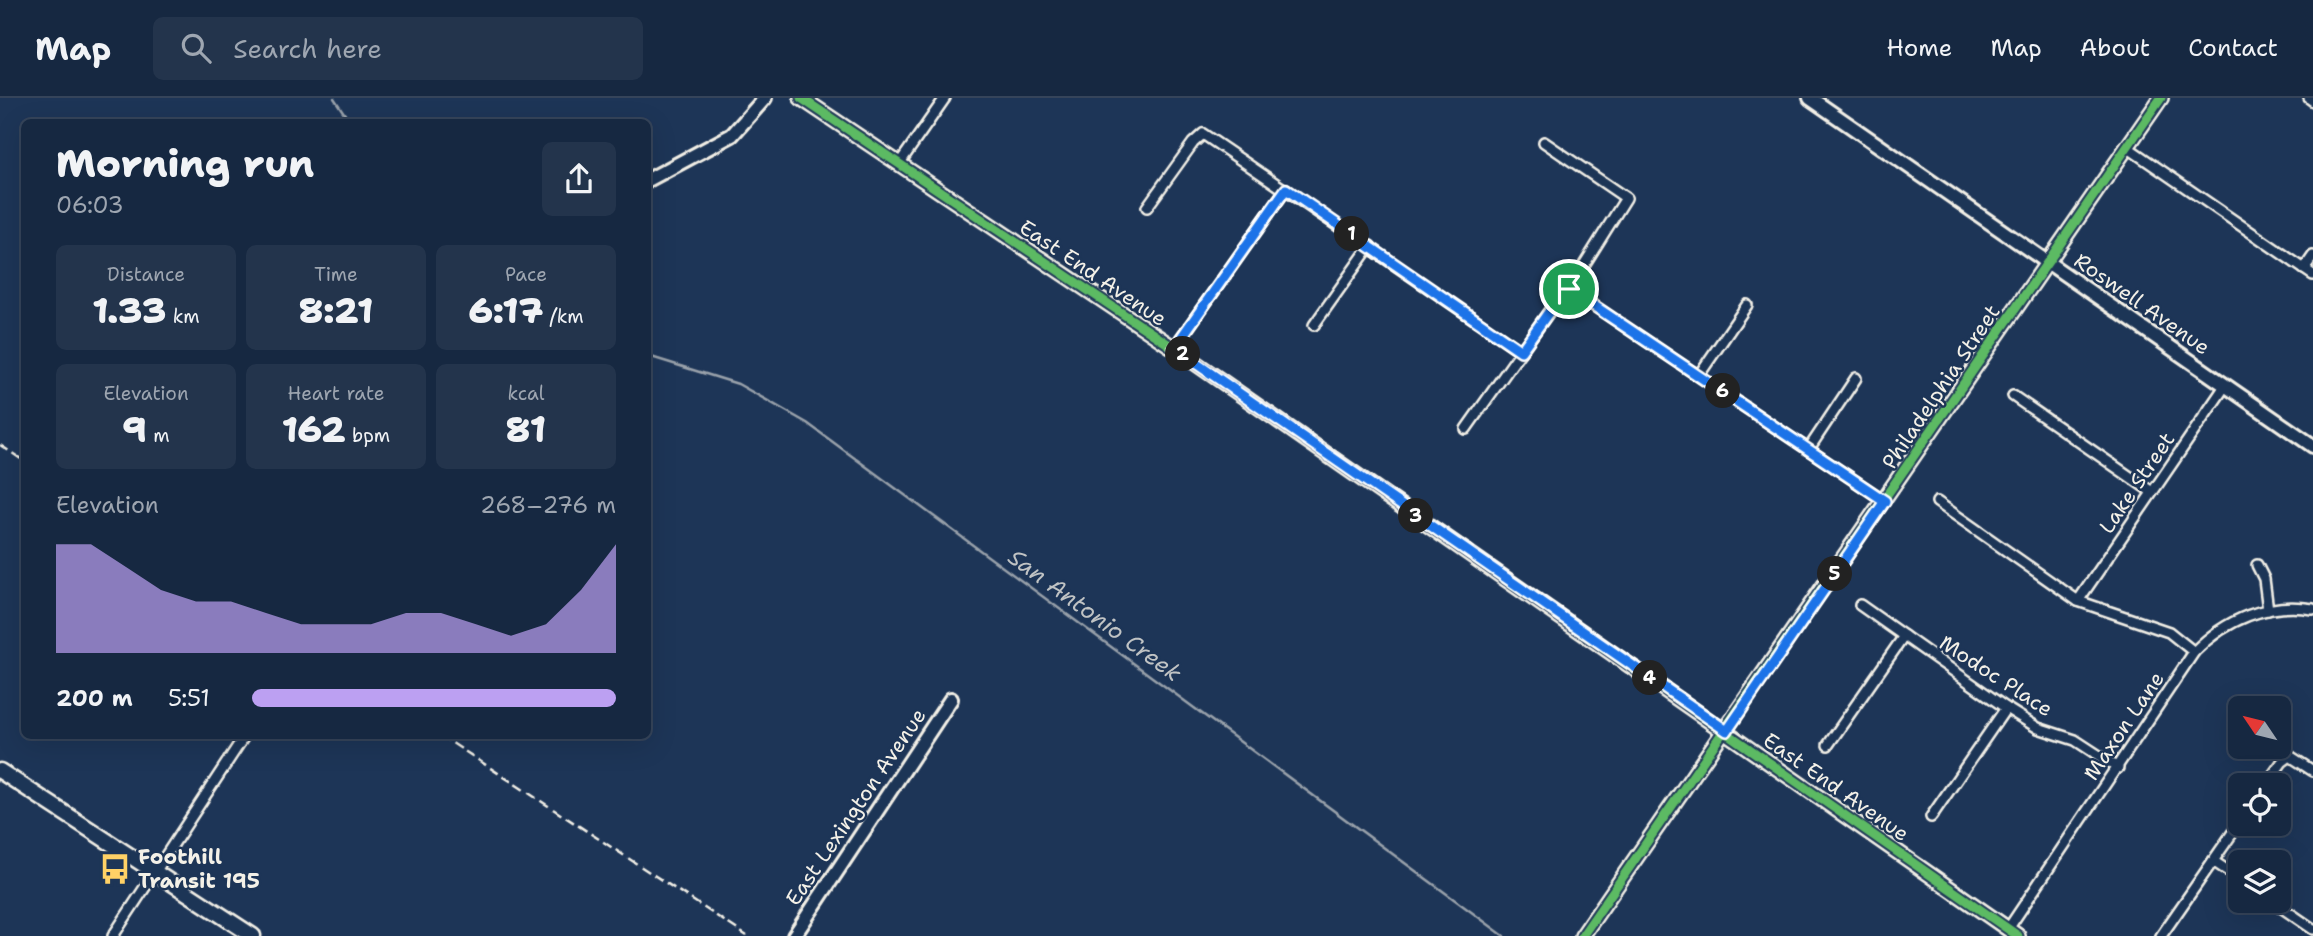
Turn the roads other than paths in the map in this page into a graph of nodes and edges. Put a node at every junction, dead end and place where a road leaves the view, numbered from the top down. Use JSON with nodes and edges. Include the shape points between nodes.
{"nodes":[{"id":1,"x":765,"y":98,"type":"edge"},
{"id":2,"x":801,"y":98,"type":"edge"},
{"id":3,"x":945,"y":98,"type":"edge"},
{"id":4,"x":1810,"y":98,"type":"edge"},
{"id":5,"x":2161,"y":98,"type":"edge"},
{"id":6,"x":2309,"y":98,"type":"edge"},
{"id":7,"x":2313,"y":101,"type":"edge"},
{"id":8,"x":1544,"y":142,"type":"dead end"},
{"id":9,"x":2127,"y":148,"type":"junction"},
{"id":10,"x":899,"y":164,"type":"junction"},
{"id":11,"x":651,"y":178,"type":"edge"},
{"id":12,"x":1286,"y":189,"type":"junction"},
{"id":13,"x":1147,"y":207,"type":"dead end"},
{"id":14,"x":1370,"y":246,"type":"junction"},
{"id":15,"x":2313,"y":256,"type":"edge"},
{"id":16,"x":2047,"y":261,"type":"junction"},
{"id":17,"x":2309,"y":272,"type":"edge"},
{"id":18,"x":1569,"y":289,"type":"junction"},
{"id":19,"x":1747,"y":305,"type":"dead end"},
{"id":20,"x":1314,"y":325,"type":"dead end"},
{"id":21,"x":1174,"y":348,"type":"junction"},
{"id":22,"x":1521,"y":351,"type":"junction"},
{"id":23,"x":1699,"y":375,"type":"junction"},
{"id":24,"x":1856,"y":378,"type":"dead end"},
{"id":25,"x":2225,"y":386,"type":"junction"},
{"id":26,"x":2013,"y":396,"type":"dead end"},
{"id":27,"x":1466,"y":429,"type":"dead end"},
{"id":28,"x":2313,"y":446,"type":"edge"},
{"id":29,"x":1808,"y":450,"type":"junction"},
{"id":30,"x":2152,"y":492,"type":"junction"},
{"id":31,"x":1885,"y":501,"type":"junction"},
{"id":32,"x":1937,"y":502,"type":"dead end"},
{"id":33,"x":2257,"y":565,"type":"dead end"},
{"id":34,"x":2078,"y":601,"type":"junction"},
{"id":35,"x":1860,"y":605,"type":"dead end"},
{"id":36,"x":2313,"y":609,"type":"edge"},
{"id":37,"x":2268,"y":610,"type":"junction"},
{"id":38,"x":1903,"y":636,"type":"junction"},
{"id":39,"x":2194,"y":652,"type":"junction"},
{"id":40,"x":951,"y":699,"type":"dead end"},
{"id":41,"x":2006,"y":708,"type":"junction"},
{"id":42,"x":1727,"y":731,"type":"junction"},
{"id":43,"x":241,"y":739,"type":"edge"},
{"id":44,"x":1828,"y":745,"type":"dead end"},
{"id":45,"x":2118,"y":768,"type":"junction"},
{"id":46,"x":0,"y":771,"type":"edge"},
{"id":47,"x":2313,"y":771,"type":"edge"},
{"id":48,"x":2274,"y":773,"type":"edge"},
{"id":49,"x":1931,"y":817,"type":"dead end"},
{"id":50,"x":2230,"y":836,"type":"edge"},
{"id":51,"x":2213,"y":861,"type":"junction"},
{"id":52,"x":2228,"y":871,"type":"edge"},
{"id":53,"x":156,"y":873,"type":"junction"},
{"id":54,"x":2290,"y":913,"type":"edge"},
{"id":55,"x":2313,"y":929,"type":"edge"},
{"id":56,"x":2013,"y":932,"type":"edge"},
{"id":57,"x":113,"y":936,"type":"edge"},
{"id":58,"x":253,"y":936,"type":"edge"},
{"id":59,"x":794,"y":936,"type":"edge"},
{"id":60,"x":1582,"y":936,"type":"edge"},
{"id":61,"x":2161,"y":936,"type":"edge"}],
"edges":[{"from":1,"to":11,"type":"street","via":[[732,135]]},
{"from":2,"to":10,"type":"street","name":"East End Avenue"},
{"from":3,"to":10,"type":"street"},
{"from":4,"to":16,"type":"street","name":"Roswell Avenue"},
{"from":5,"to":9,"type":"street","name":"Philadelphia Street"},
{"from":6,"to":7,"type":"street"},
{"from":8,"to":18,"type":"street","via":[[1626,198]]},
{"from":9,"to":16,"type":"street","name":"Philadelphia Street"},
{"from":9,"to":17,"type":"street"},
{"from":10,"to":21,"type":"street","name":"East End Avenue"},
{"from":12,"to":13,"type":"street","via":[[1203,134]]},
{"from":12,"to":14,"type":"street"},
{"from":12,"to":21,"type":"street"},
{"from":14,"to":20,"type":"street"},
{"from":14,"to":22,"type":"street"},
{"from":15,"to":17,"type":"street"},
{"from":16,"to":25,"type":"street","name":"Roswell Avenue"},
{"from":16,"to":31,"type":"street","name":"Philadelphia Street"},
{"from":18,"to":22,"type":"street"},
{"from":18,"to":23,"type":"street"},
{"from":19,"to":23,"type":"street"},
{"from":21,"to":42,"type":"street","name":"East End Avenue"},
{"from":22,"to":27,"type":"street"},
{"from":23,"to":29,"type":"street"},
{"from":24,"to":29,"type":"street"},
{"from":25,"to":28,"type":"street","name":"Roswell Avenue"},
{"from":25,"to":30,"type":"street","name":"Lake Street"},
{"from":26,"to":30,"type":"street"},
{"from":29,"to":31,"type":"street"},
{"from":30,"to":34,"type":"street","name":"Lake Street"},
{"from":31,"to":42,"type":"street","name":"Philadelphia Street"},
{"from":32,"to":34,"type":"street"},
{"from":33,"to":37,"type":"street"},
{"from":34,"to":39,"type":"street","via":[[2169,632]]},
{"from":35,"to":38,"type":"street","name":"Modoc Place"},
{"from":36,"to":37,"type":"street","name":"Maxon Lane"},
{"from":37,"to":39,"type":"street","name":"Maxon Lane","via":[[2224,626]]},
{"from":38,"to":41,"type":"street","name":"Modoc Place"},
{"from":38,"to":44,"type":"street"},
{"from":39,"to":45,"type":"street","name":"Maxon Lane"},
{"from":40,"to":59,"type":"street","name":"East Lexington Avenue"},
{"from":41,"to":45,"type":"street","name":"Modoc Place","via":[[2038,728],[2075,740]]},
{"from":41,"to":49,"type":"street"},
{"from":42,"to":56,"type":"street","name":"East End Avenue"},
{"from":42,"to":60,"type":"street","name":"Philadelphia Street"},
{"from":43,"to":53,"type":"street"},
{"from":45,"to":56,"type":"street","name":"Maxon Lane"},
{"from":46,"to":53,"type":"main road"},
{"from":47,"to":48,"type":"street","via":[[2290,756]]},
{"from":50,"to":51,"type":"street"},
{"from":51,"to":52,"type":"street"},
{"from":51,"to":61,"type":"street"},
{"from":53,"to":57,"type":"street"},
{"from":53,"to":58,"type":"main road"},
{"from":54,"to":55,"type":"street"}]}
